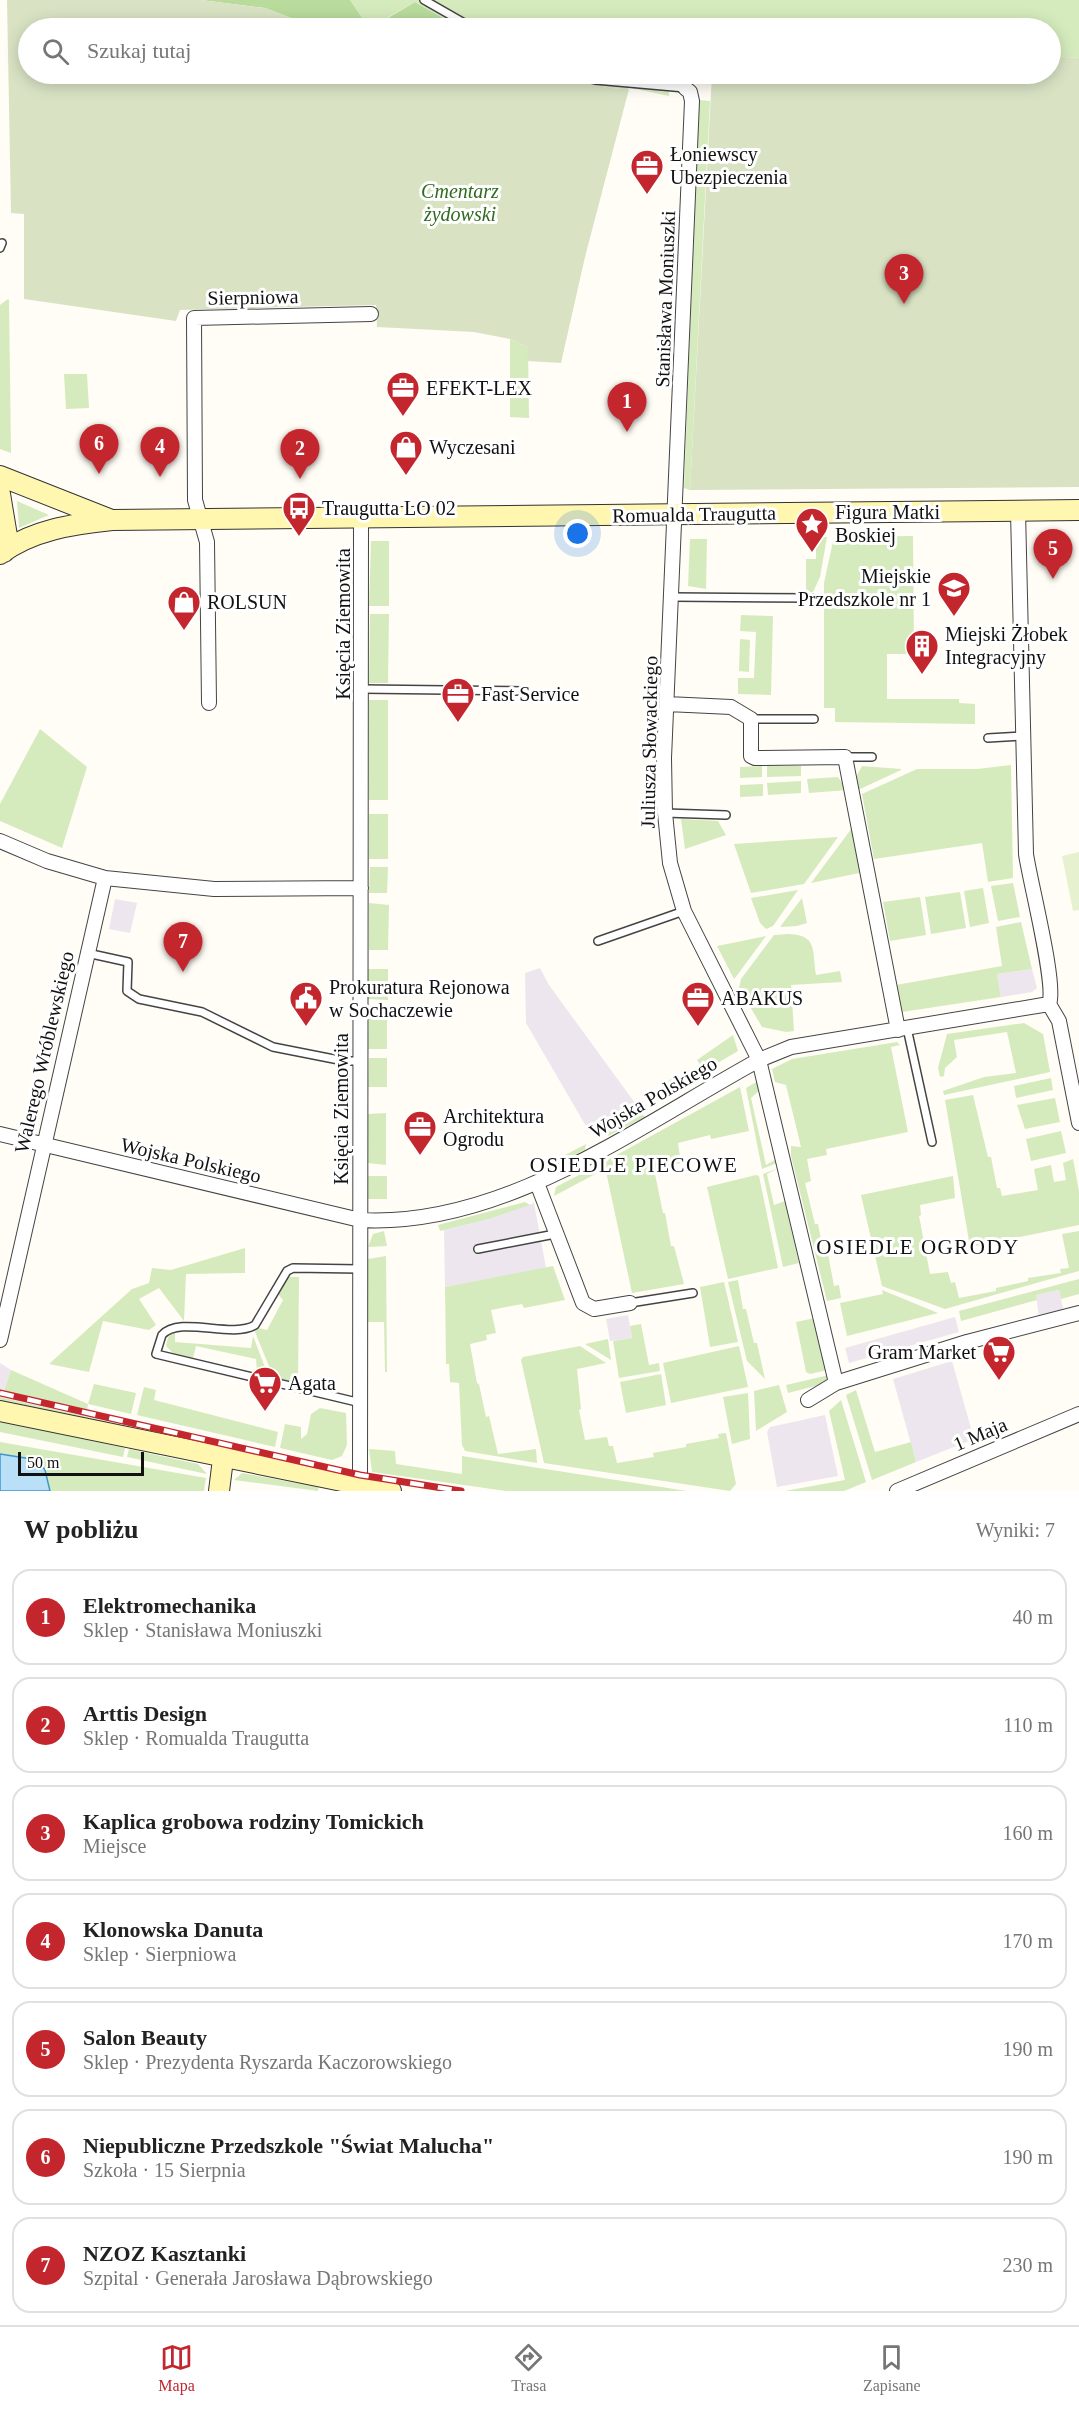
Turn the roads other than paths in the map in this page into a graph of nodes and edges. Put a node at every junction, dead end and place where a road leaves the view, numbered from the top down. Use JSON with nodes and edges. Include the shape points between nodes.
{"nodes":[{"id":1,"x":424,"y":0,"type":"edge"},
{"id":2,"x":456,"y":18,"type":"edge"},
{"id":3,"x":640,"y":84,"type":"edge"},
{"id":4,"x":685,"y":88,"type":"joint"},
{"id":5,"x":371,"y":314,"type":"dead end"},
{"id":6,"x":0,"y":476,"type":"edge"},
{"id":7,"x":0,"y":494,"type":"edge"},
{"id":8,"x":1079,"y":510,"type":"edge"},
{"id":9,"x":1018,"y":511,"type":"junction"},
{"id":10,"x":676,"y":514,"type":"junction"},
{"id":11,"x":360,"y":518,"type":"junction"},
{"id":12,"x":201,"y":519,"type":"junction"},
{"id":13,"x":112,"y":520,"type":"junction"},
{"id":14,"x":2,"y":553,"type":"edge"},
{"id":15,"x":672,"y":597,"type":"junction"},
{"id":16,"x":815,"y":598,"type":"dead end"},
{"id":17,"x":362,"y":689,"type":"junction"},
{"id":18,"x":522,"y":691,"type":"dead end"},
{"id":19,"x":209,"y":703,"type":"dead end"},
{"id":20,"x":667,"y":704,"type":"junction"},
{"id":21,"x":751,"y":719,"type":"junction"},
{"id":22,"x":814,"y":719,"type":"dead end"},
{"id":23,"x":1023,"y":736,"type":"junction"},
{"id":24,"x":988,"y":738,"type":"dead end"},
{"id":25,"x":845,"y":757,"type":"junction"},
{"id":26,"x":872,"y":757,"type":"dead end"},
{"id":27,"x":665,"y":813,"type":"junction"},
{"id":28,"x":726,"y":815,"type":"dead end"},
{"id":29,"x":0,"y":841,"type":"edge"},
{"id":30,"x":105,"y":878,"type":"junction"},
{"id":31,"x":361,"y":888,"type":"junction"},
{"id":32,"x":684,"y":911,"type":"junction"},
{"id":33,"x":598,"y":941,"type":"dead end"},
{"id":34,"x":87,"y":953,"type":"junction"},
{"id":35,"x":1049,"y":1004,"type":"junction"},
{"id":36,"x":903,"y":1029,"type":"junction"},
{"id":37,"x":759,"y":1060,"type":"junction"},
{"id":38,"x":362,"y":1061,"type":"junction"},
{"id":39,"x":1079,"y":1123,"type":"edge"},
{"id":40,"x":0,"y":1134,"type":"edge"},
{"id":41,"x":932,"y":1142,"type":"dead end"},
{"id":42,"x":42,"y":1145,"type":"junction"},
{"id":43,"x":537,"y":1183,"type":"junction"},
{"id":44,"x":360,"y":1220,"type":"junction"},
{"id":45,"x":555,"y":1234,"type":"junction"},
{"id":46,"x":478,"y":1249,"type":"dead end"},
{"id":47,"x":360,"y":1269,"type":"junction"},
{"id":48,"x":693,"y":1293,"type":"dead end"},
{"id":49,"x":630,"y":1303,"type":"joint"},
{"id":50,"x":1079,"y":1313,"type":"edge"},
{"id":51,"x":0,"y":1340,"type":"edge"},
{"id":52,"x":836,"y":1383,"type":"junction"},
{"id":53,"x":808,"y":1400,"type":"dead end"},
{"id":54,"x":361,"y":1403,"type":"junction"},
{"id":55,"x":0,"y":1411,"type":"edge"},
{"id":56,"x":1079,"y":1414,"type":"edge"},
{"id":57,"x":223,"y":1459,"type":"junction"},
{"id":58,"x":360,"y":1485,"type":"junction"},
{"id":59,"x":219,"y":1491,"type":"edge"},
{"id":60,"x":391,"y":1491,"type":"edge"},
{"id":61,"x":897,"y":1491,"type":"edge"}],
"edges":[{"from":1,"to":2,"type":"lane"},
{"from":3,"to":4,"type":"lane"},
{"from":4,"to":10,"type":"street","name":"Stanisława Moniuszki","via":[[692,101]]},
{"from":5,"to":12,"type":"street","name":"Sierpniowa","via":[[194,318],[195,500]]},
{"from":6,"to":13,"type":"street"},
{"from":7,"to":14,"type":"street","via":[[7,536]]},
{"from":8,"to":9,"type":"street","name":"Romualda Traugutta"},
{"from":9,"to":10,"type":"street","name":"Romualda Traugutta"},
{"from":9,"to":23,"type":"street"},
{"from":10,"to":11,"type":"street","name":"Romualda Traugutta"},
{"from":10,"to":15,"type":"street","name":"Juliusza Słowackiego"},
{"from":11,"to":12,"type":"street","name":"Romualda Traugutta"},
{"from":11,"to":17,"type":"street","name":"Księcia Ziemowita"},
{"from":12,"to":13,"type":"street","name":"Romualda Traugutta"},
{"from":12,"to":19,"type":"street","via":[[207,542]]},
{"from":13,"to":14,"type":"street","name":"Romualda Traugutta","via":[[68,525],[33,536]]},
{"from":15,"to":16,"type":"lane"},
{"from":15,"to":20,"type":"street","name":"Juliusza Słowackiego"},
{"from":17,"to":18,"type":"lane"},
{"from":17,"to":31,"type":"street","name":"Księcia Ziemowita"},
{"from":20,"to":21,"type":"street","via":[[731,707]]},
{"from":20,"to":27,"type":"street","name":"Juliusza Słowackiego"},
{"from":21,"to":22,"type":"lane"},
{"from":21,"to":25,"type":"street","via":[[751,756]]},
{"from":23,"to":24,"type":"lane"},
{"from":23,"to":35,"type":"street","via":[[1026,854],[1052,987]]},
{"from":25,"to":26,"type":"lane"},
{"from":25,"to":36,"type":"street"},
{"from":27,"to":28,"type":"lane"},
{"from":27,"to":32,"type":"street","name":"Juliusza Słowackiego","via":[[670,863]]},
{"from":29,"to":30,"type":"street","via":[[47,861]]},
{"from":30,"to":31,"type":"street","via":[[214,889]]},
{"from":30,"to":34,"type":"street","name":"Walerego Wróblewskiego"},
{"from":31,"to":38,"type":"street","name":"Księcia Ziemowita"},
{"from":32,"to":33,"type":"lane"},
{"from":32,"to":37,"type":"street","name":"Juliusza Słowackiego"},
{"from":34,"to":38,"type":"lane","via":[[128,962],[127,991],[139,999],[202,1011],[273,1047]]},
{"from":34,"to":42,"type":"street","name":"Walerego Wróblewskiego"},
{"from":35,"to":36,"type":"street","name":"Wojska Polskiego"},
{"from":35,"to":39,"type":"street","via":[[1059,1021]]},
{"from":36,"to":37,"type":"street","name":"Wojska Polskiego","via":[[791,1047]]},
{"from":36,"to":41,"type":"lane"},
{"from":37,"to":43,"type":"street","name":"Wojska Polskiego"},
{"from":37,"to":52,"type":"street","name":"Juliusza Słowackiego"},
{"from":38,"to":44,"type":"street","name":"Księcia Ziemowita"},
{"from":40,"to":42,"type":"street","name":"Wojska Polskiego"},
{"from":42,"to":44,"type":"street","name":"Wojska Polskiego"},
{"from":42,"to":51,"type":"street","name":"Walerego Wróblewskiego"},
{"from":43,"to":44,"type":"street","name":"Wojska Polskiego","via":[[414,1219]]},
{"from":43,"to":45,"type":"street"},
{"from":44,"to":47,"type":"street","name":"Księcia Ziemowita"},
{"from":45,"to":46,"type":"lane"},
{"from":45,"to":49,"type":"street","via":[[579,1297],[589,1308]]},
{"from":47,"to":54,"type":"street","name":"Księcia Ziemowita"},
{"from":47,"to":54,"type":"lane","via":[[293,1268],[287,1271],[255,1325],[234,1330],[175,1327],[162,1335],[156,1354]]},
{"from":48,"to":49,"type":"lane"},
{"from":50,"to":52,"type":"street","via":[[967,1342]]},
{"from":52,"to":53,"type":"street"},
{"from":54,"to":58,"type":"street","name":"Księcia Ziemowita"},
{"from":55,"to":57,"type":"street"},
{"from":56,"to":61,"type":"street","name":"1 Maja"},
{"from":57,"to":58,"type":"street"},
{"from":57,"to":59,"type":"street"},
{"from":58,"to":60,"type":"street"}]}
